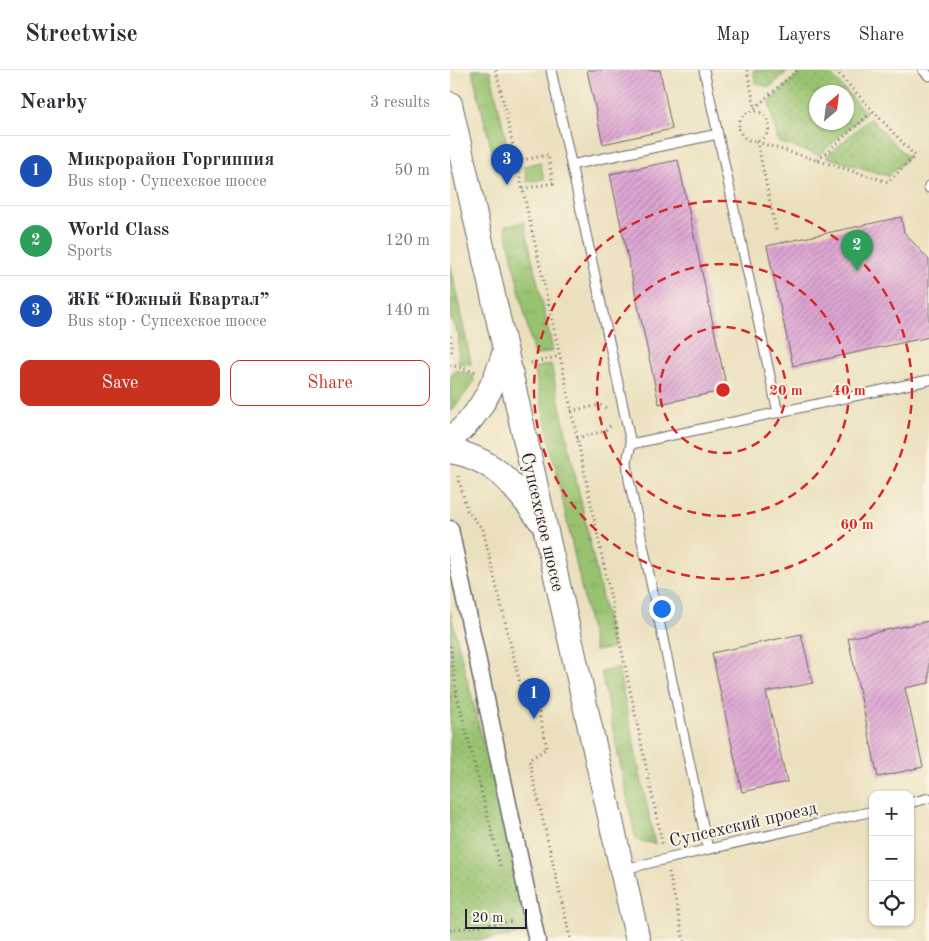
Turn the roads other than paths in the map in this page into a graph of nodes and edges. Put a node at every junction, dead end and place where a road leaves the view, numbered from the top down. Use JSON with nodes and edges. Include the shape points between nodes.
{"nodes":[{"id":1,"x":551,"y":70,"type":"edge"},
{"id":2,"x":704,"y":70,"type":"edge"},
{"id":3,"x":923,"y":70,"type":"edge"},
{"id":4,"x":929,"y":76,"type":"edge"},
{"id":5,"x":450,"y":104,"type":"edge"},
{"id":6,"x":718,"y":134,"type":"junction"},
{"id":7,"x":571,"y":165,"type":"junction"},
{"id":8,"x":505,"y":351,"type":"junction"},
{"id":9,"x":929,"y":380,"type":"edge"},
{"id":10,"x":778,"y":413,"type":"junction"},
{"id":11,"x":450,"y":439,"type":"edge"},
{"id":12,"x":631,"y":444,"type":"junction"},
{"id":13,"x":453,"y":461,"type":"edge"},
{"id":14,"x":544,"y":525,"type":"junction"},
{"id":15,"x":450,"y":530,"type":"edge"},
{"id":16,"x":929,"y":798,"type":"edge"},
{"id":17,"x":914,"y":802,"type":"edge"},
{"id":18,"x":869,"y":812,"type":"edge"},
{"id":19,"x":708,"y":849,"type":"junction"},
{"id":20,"x":621,"y":870,"type":"junction"},
{"id":21,"x":537,"y":941,"type":"edge"},
{"id":22,"x":638,"y":941,"type":"edge"}],
"edges":[{"from":1,"to":7,"type":"lane"},
{"from":2,"to":6,"type":"lane"},
{"from":3,"to":4,"type":"lane"},
{"from":5,"to":8,"type":"main road","name":"Супсехское шоссе"},
{"from":6,"to":7,"type":"lane"},
{"from":6,"to":10,"type":"lane"},
{"from":7,"to":12,"type":"lane"},
{"from":8,"to":11,"type":"main road","via":[[496,376],[476,412]]},
{"from":8,"to":14,"type":"main road","name":"Супсехское шоссе"},
{"from":9,"to":10,"type":"lane"},
{"from":10,"to":12,"type":"lane"},
{"from":12,"to":19,"type":"lane","via":[[627,461],[630,480]]},
{"from":13,"to":14,"type":"main road","via":[[485,461],[494,467]]},
{"from":14,"to":20,"type":"main road","name":"Супсехское шоссе"},
{"from":15,"to":21,"type":"street"},
{"from":16,"to":17,"type":"lane"},
{"from":18,"to":19,"type":"lane","name":"Супсехский проезд"},
{"from":19,"to":20,"type":"lane","name":"Супсехский проезд"},
{"from":20,"to":22,"type":"main road","name":"Супсехское шоссе"}]}
